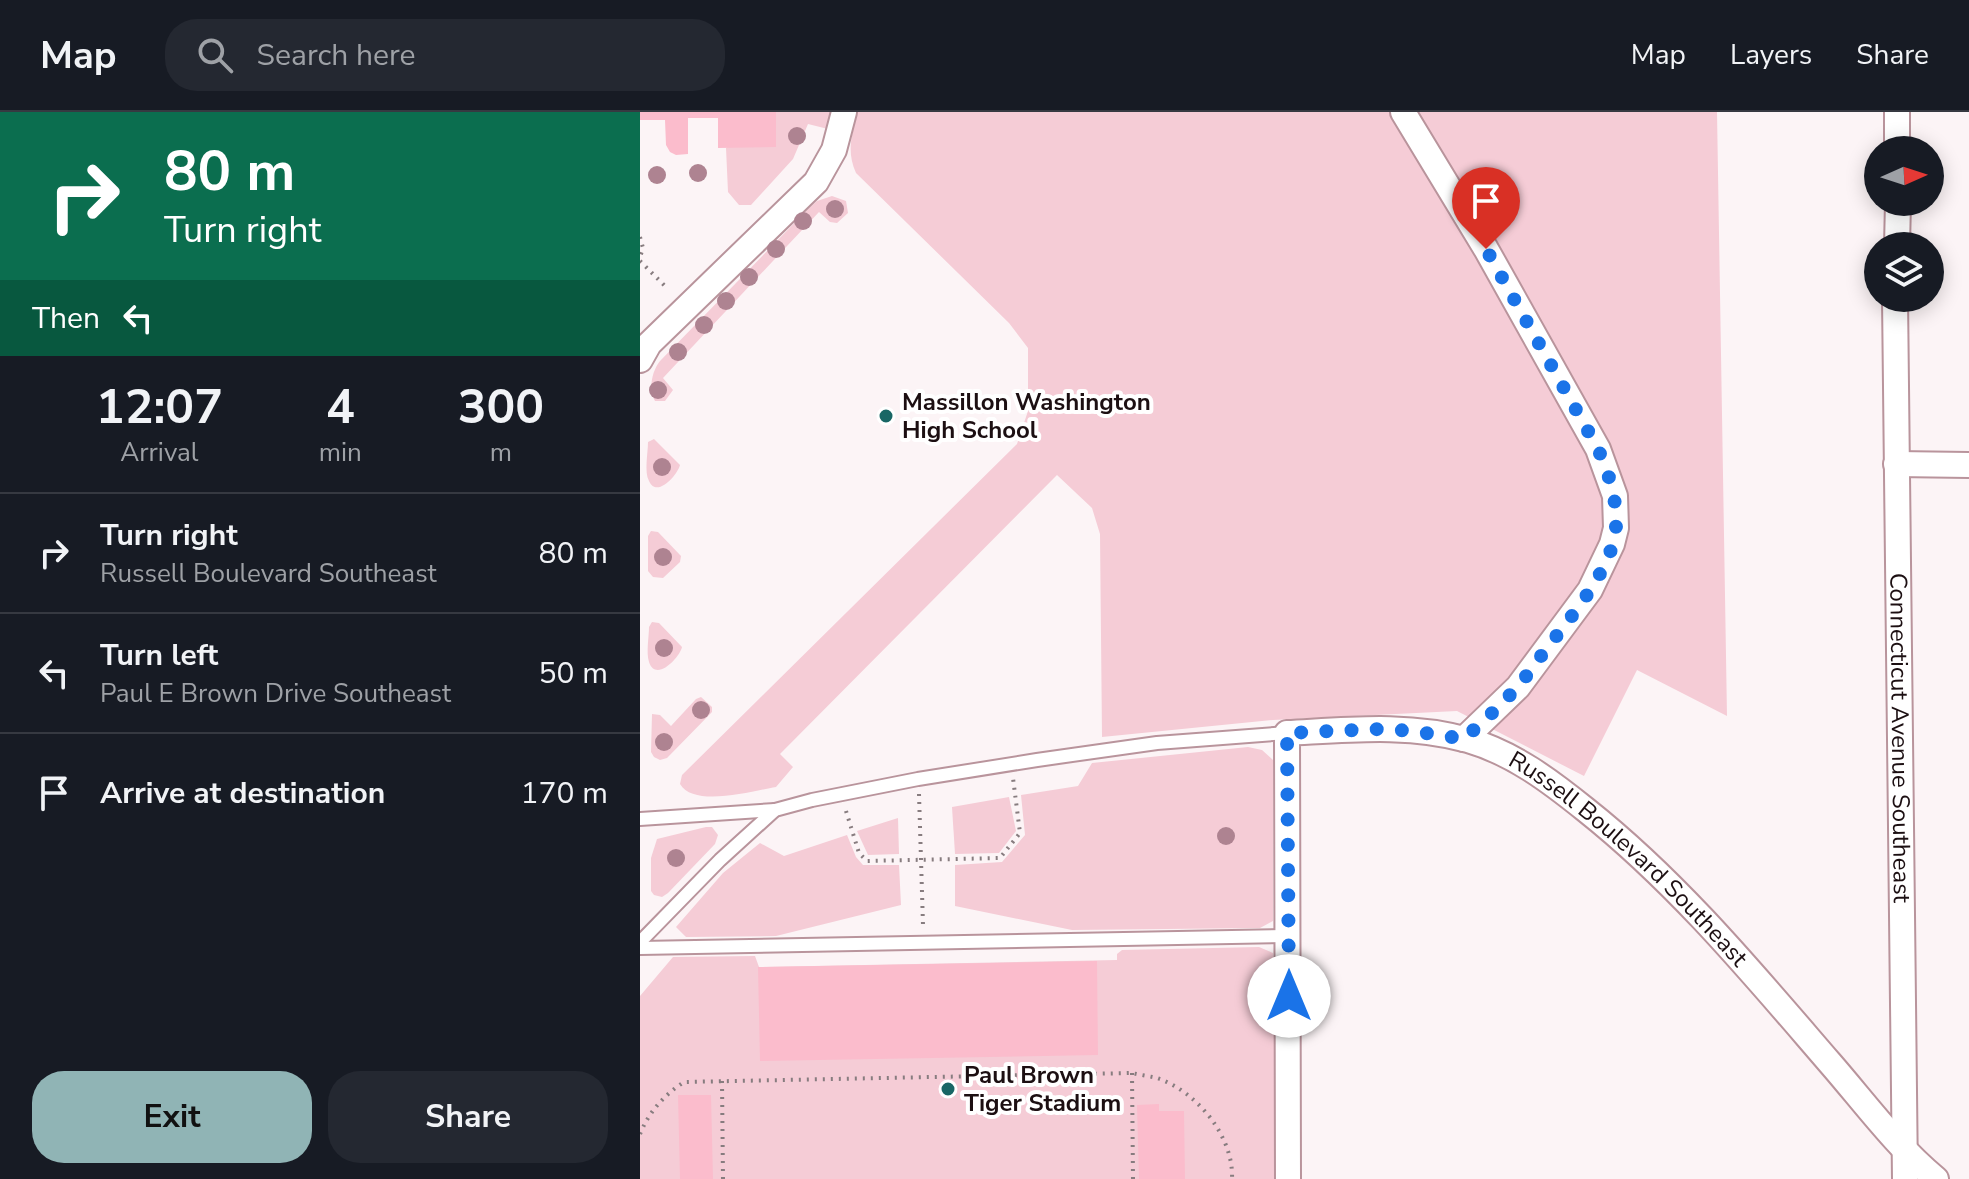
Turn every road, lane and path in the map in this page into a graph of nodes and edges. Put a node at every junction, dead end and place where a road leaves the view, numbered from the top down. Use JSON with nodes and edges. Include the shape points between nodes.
{"nodes":[{"id":1,"x":844,"y":112,"type":"edge"},
{"id":2,"x":1403,"y":112,"type":"edge"},
{"id":3,"x":1897,"y":112,"type":"edge"},
{"id":4,"x":1897,"y":136,"type":"edge"},
{"id":5,"x":640,"y":237,"type":"edge"},
{"id":6,"x":640,"y":259,"type":"edge"},
{"id":7,"x":667,"y":288,"type":"dead end"},
{"id":8,"x":1895,"y":312,"type":"edge"},
{"id":9,"x":640,"y":360,"type":"edge"},
{"id":10,"x":1896,"y":464,"type":"junction"},
{"id":11,"x":1969,"y":465,"type":"edge"},
{"id":12,"x":1287,"y":733,"type":"junction"},
{"id":13,"x":1464,"y":739,"type":"junction"},
{"id":14,"x":1011,"y":764,"type":"junction"},
{"id":15,"x":918,"y":779,"type":"junction"},
{"id":16,"x":841,"y":794,"type":"junction"},
{"id":17,"x":775,"y":810,"type":"junction"},
{"id":18,"x":640,"y":819,"type":"edge"},
{"id":19,"x":921,"y":860,"type":"junction"},
{"id":20,"x":1289,"y":936,"type":"junction"},
{"id":21,"x":640,"y":942,"type":"edge"},
{"id":22,"x":924,"y":943,"type":"junction"},
{"id":23,"x":640,"y":948,"type":"edge"},
{"id":24,"x":1132,"y":1073,"type":"junction"},
{"id":25,"x":722,"y":1081,"type":"junction"},
{"id":26,"x":640,"y":1134,"type":"edge"},
{"id":27,"x":1904,"y":1147,"type":"junction"},
{"id":28,"x":723,"y":1179,"type":"edge"},
{"id":29,"x":1133,"y":1179,"type":"edge"},
{"id":30,"x":1232,"y":1179,"type":"edge"},
{"id":31,"x":1288,"y":1179,"type":"edge"},
{"id":32,"x":1905,"y":1179,"type":"edge"},
{"id":33,"x":1936,"y":1179,"type":"edge"}],
"edges":[{"from":1,"to":9,"type":"street","via":[[834,150],[816,182],[649,344]]},
{"from":2,"to":13,"type":"street","via":[[1598,449],[1615,496],[1612,544],[1590,590],[1518,687]]},
{"from":3,"to":4,"type":"street"},
{"from":5,"to":6,"type":"path"},
{"from":6,"to":7,"type":"path"},
{"from":8,"to":10,"type":"street","name":"Connecticut Avenue Southeast"},
{"from":10,"to":11,"type":"street"},
{"from":10,"to":27,"type":"street","name":"Connecticut Avenue Southeast"},
{"from":12,"to":13,"type":"street","name":"Russell Boulevard Southeast","via":[[1380,729]]},
{"from":12,"to":14,"type":"lane","via":[[1157,743]]},
{"from":12,"to":20,"type":"street"},
{"from":13,"to":27,"type":"street","name":"Russell Boulevard Southeast","via":[[1520,761],[1636,854],[1755,977]]},
{"from":14,"to":15,"type":"lane"},
{"from":14,"to":19,"type":"path","via":[[1020,833],[1000,858]]},
{"from":15,"to":16,"type":"lane"},
{"from":15,"to":19,"type":"path"},
{"from":16,"to":17,"type":"lane"},
{"from":16,"to":19,"type":"path","via":[[859,853],[867,861]]},
{"from":17,"to":18,"type":"lane"},
{"from":17,"to":21,"type":"lane"},
{"from":19,"to":22,"type":"path"},
{"from":20,"to":22,"type":"lane"},
{"from":20,"to":31,"type":"street"},
{"from":22,"to":23,"type":"lane"},
{"from":24,"to":25,"type":"path"},
{"from":24,"to":29,"type":"path"},
{"from":24,"to":30,"type":"path","via":[[1188,1095],[1209,1116],[1224,1142]]},
{"from":25,"to":26,"type":"path","via":[[684,1082],[665,1095]]},
{"from":25,"to":28,"type":"path"},
{"from":27,"to":32,"type":"street","name":"Connecticut Avenue Southeast"},
{"from":27,"to":33,"type":"street","name":"Russell Boulevard Southeast"}]}
